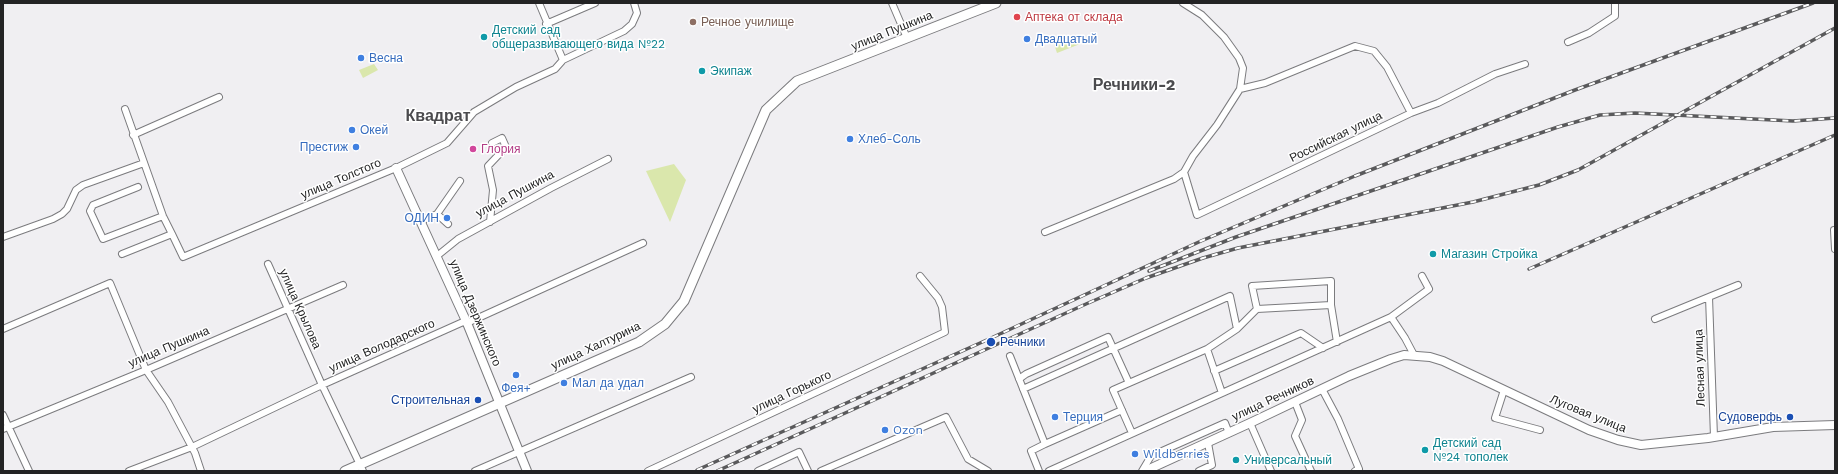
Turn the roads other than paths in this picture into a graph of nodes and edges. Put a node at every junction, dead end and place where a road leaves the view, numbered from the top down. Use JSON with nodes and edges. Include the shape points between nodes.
{"nodes":[{"id":1,"x":539,"y":3,"type":"edge"},
{"id":2,"x":596,"y":3,"type":"edge"},
{"id":3,"x":634,"y":3,"type":"edge"},
{"id":4,"x":892,"y":3,"type":"edge"},
{"id":5,"x":996,"y":3,"type":"edge"},
{"id":6,"x":1183,"y":3,"type":"edge"},
{"id":7,"x":1615,"y":3,"type":"edge"},
{"id":8,"x":546,"y":24,"type":"junction"},
{"id":9,"x":907,"y":38,"type":"junction"},
{"id":10,"x":1568,"y":42,"type":"dead end"},
{"id":11,"x":563,"y":60,"type":"junction"},
{"id":12,"x":1525,"y":64,"type":"dead end"},
{"id":13,"x":797,"y":82,"type":"joint"},
{"id":14,"x":1240,"y":89,"type":"junction"},
{"id":15,"x":219,"y":97,"type":"dead end"},
{"id":16,"x":125,"y":109,"type":"dead end"},
{"id":17,"x":1411,"y":113,"type":"junction"},
{"id":18,"x":133,"y":135,"type":"junction"},
{"id":19,"x":492,"y":143,"type":"dead end"},
{"id":20,"x":608,"y":159,"type":"dead end"},
{"id":21,"x":144,"y":163,"type":"junction"},
{"id":22,"x":396,"y":168,"type":"junction"},
{"id":23,"x":1184,"y":172,"type":"junction"},
{"id":24,"x":460,"y":181,"type":"dead end"},
{"id":25,"x":138,"y":187,"type":"dead end"},
{"id":26,"x":437,"y":214,"type":"junction"},
{"id":27,"x":163,"y":216,"type":"junction"},
{"id":28,"x":421,"y":221,"type":"junction"},
{"id":29,"x":490,"y":222,"type":"junction"},
{"id":30,"x":448,"y":224,"type":"dead end"},
{"id":31,"x":1834,"y":230,"type":"dead end"},
{"id":32,"x":1044,"y":232,"type":"dead end"},
{"id":33,"x":172,"y":234,"type":"junction"},
{"id":34,"x":3,"y":237,"type":"edge"},
{"id":35,"x":643,"y":243,"type":"dead end"},
{"id":36,"x":1835,"y":249,"type":"edge"},
{"id":37,"x":122,"y":254,"type":"dead end"},
{"id":38,"x":437,"y":256,"type":"junction"},
{"id":39,"x":268,"y":264,"type":"dead end"},
{"id":40,"x":920,"y":276,"type":"dead end"},
{"id":41,"x":1422,"y":276,"type":"dead end"},
{"id":42,"x":343,"y":285,"type":"dead end"},
{"id":43,"x":1738,"y":285,"type":"dead end"},
{"id":44,"x":1708,"y":297,"type":"junction"},
{"id":45,"x":1331,"y":305,"type":"junction"},
{"id":46,"x":1257,"y":309,"type":"junction"},
{"id":47,"x":288,"y":310,"type":"junction"},
{"id":48,"x":1391,"y":317,"type":"junction"},
{"id":49,"x":1655,"y":319,"type":"dead end"},
{"id":50,"x":467,"y":323,"type":"junction"},
{"id":51,"x":3,"y":329,"type":"edge"},
{"id":52,"x":1237,"y":329,"type":"junction"},
{"id":53,"x":1337,"y":342,"type":"junction"},
{"id":54,"x":1114,"y":348,"type":"junction"},
{"id":55,"x":1323,"y":348,"type":"junction"},
{"id":56,"x":1207,"y":349,"type":"junction"},
{"id":57,"x":1414,"y":355,"type":"junction"},
{"id":58,"x":1010,"y":356,"type":"dead end"},
{"id":59,"x":146,"y":370,"type":"junction"},
{"id":60,"x":1214,"y":370,"type":"junction"},
{"id":61,"x":691,"y":377,"type":"dead end"},
{"id":62,"x":1019,"y":379,"type":"junction"},
{"id":63,"x":1129,"y":383,"type":"junction"},
{"id":64,"x":322,"y":385,"type":"junction"},
{"id":65,"x":1023,"y":389,"type":"junction"},
{"id":66,"x":1322,"y":389,"type":"junction"},
{"id":67,"x":1504,"y":390,"type":"junction"},
{"id":68,"x":1222,"y":393,"type":"junction"},
{"id":69,"x":1295,"y":402,"type":"junction"},
{"id":70,"x":500,"y":403,"type":"junction"},
{"id":71,"x":1122,"y":410,"type":"junction"},
{"id":72,"x":3,"y":415,"type":"edge"},
{"id":73,"x":1250,"y":424,"type":"junction"},
{"id":74,"x":1835,"y":425,"type":"edge"},
{"id":75,"x":6,"y":427,"type":"edge"},
{"id":76,"x":1540,"y":430,"type":"dead end"},
{"id":77,"x":1229,"y":433,"type":"junction"},
{"id":78,"x":1132,"y":434,"type":"junction"},
{"id":79,"x":1714,"y":437,"type":"junction"},
{"id":80,"x":1208,"y":443,"type":"junction"},
{"id":81,"x":1045,"y":444,"type":"junction"},
{"id":82,"x":192,"y":447,"type":"junction"},
{"id":83,"x":520,"y":452,"type":"junction"},
{"id":84,"x":361,"y":467,"type":"edge"},
{"id":85,"x":986,"y":470,"type":"edge"},
{"id":86,"x":1358,"y":470,"type":"edge"},
{"id":87,"x":29,"y":471,"type":"edge"},
{"id":88,"x":129,"y":471,"type":"edge"},
{"id":89,"x":201,"y":471,"type":"edge"},
{"id":90,"x":345,"y":471,"type":"edge"},
{"id":91,"x":475,"y":471,"type":"edge"},
{"id":92,"x":527,"y":471,"type":"edge"},
{"id":93,"x":648,"y":471,"type":"edge"},
{"id":94,"x":758,"y":471,"type":"edge"},
{"id":95,"x":808,"y":471,"type":"edge"},
{"id":96,"x":821,"y":471,"type":"edge"},
{"id":97,"x":1038,"y":471,"type":"edge"},
{"id":98,"x":1049,"y":471,"type":"edge"},
{"id":99,"x":1142,"y":471,"type":"edge"},
{"id":100,"x":1145,"y":471,"type":"edge"},
{"id":101,"x":1199,"y":471,"type":"edge"},
{"id":102,"x":1271,"y":471,"type":"edge"},
{"id":103,"x":1310,"y":471,"type":"edge"}],
"edges":[{"from":1,"to":8,"type":"street"},
{"from":2,"to":8,"type":"street"},
{"from":3,"to":11,"type":"street","name":"улица Толстого","via":[[637,13],[632,24],[624,31]]},
{"from":4,"to":9,"type":"street"},
{"from":5,"to":9,"type":"main road","name":"улица Пушкина"},
{"from":6,"to":14,"type":"street","via":[[1202,15],[1224,37],[1239,58],[1243,68]]},
{"from":7,"to":10,"type":"street","via":[[1615,16],[1589,33]]},
{"from":8,"to":11,"type":"street"},
{"from":9,"to":13,"type":"main road","name":"улица Пушкина"},
{"from":11,"to":22,"type":"street","name":"улица Толстого","via":[[555,69],[516,87],[474,112],[447,142]]},
{"from":12,"to":17,"type":"street","name":"Российская улица","via":[[1495,74],[1438,103]]},
{"from":13,"to":70,"type":"main road","name":"улица Халтурина","via":[[766,110],[684,301],[665,324],[639,342]]},
{"from":14,"to":17,"type":"street","via":[[1265,83],[1355,46],[1374,51],[1387,67]]},
{"from":14,"to":23,"type":"street"},
{"from":15,"to":18,"type":"street"},
{"from":16,"to":18,"type":"street"},
{"from":17,"to":23,"type":"street","name":"Российская улица","via":[[1198,215]]},
{"from":18,"to":21,"type":"street"},
{"from":19,"to":29,"type":"street","via":[[502,138],[506,147],[488,166],[492,190]]},
{"from":20,"to":29,"type":"street","name":"улица Пушкина"},
{"from":21,"to":27,"type":"street"},
{"from":21,"to":34,"type":"street","via":[[83,185],[76,190],[62,214]]},
{"from":22,"to":28,"type":"street","name":"улица Дзержинского"},
{"from":22,"to":33,"type":"street","name":"улица Толстого","via":[[183,257]]},
{"from":23,"to":32,"type":"street","via":[[1174,179]]},
{"from":24,"to":26,"type":"street"},
{"from":25,"to":27,"type":"street","via":[[93,205],[90,211],[103,239]]},
{"from":26,"to":28,"type":"street"},
{"from":26,"to":30,"type":"street"},
{"from":27,"to":33,"type":"street"},
{"from":28,"to":38,"type":"street","name":"улица Дзержинского"},
{"from":29,"to":38,"type":"street","name":"улица Пушкина","via":[[458,239]]},
{"from":31,"to":36,"type":"street"},
{"from":33,"to":37,"type":"street"},
{"from":35,"to":50,"type":"street","name":"улица Володарского"},
{"from":38,"to":50,"type":"street","name":"улица Дзержинского"},
{"from":39,"to":47,"type":"street","name":"улица Крылова"},
{"from":40,"to":93,"type":"street","name":"улица Горького","via":[[938,298],[942,307],[945,332]]},
{"from":41,"to":48,"type":"street","via":[[1429,289]]},
{"from":42,"to":47,"type":"street","name":"улица Пушкина"},
{"from":43,"to":44,"type":"street"},
{"from":44,"to":49,"type":"street"},
{"from":44,"to":79,"type":"street","name":"Лесная улица"},
{"from":45,"to":46,"type":"street"},
{"from":45,"to":46,"type":"street","via":[[1331,281],[1252,286]]},
{"from":45,"to":53,"type":"street"},
{"from":46,"to":52,"type":"street"},
{"from":47,"to":59,"type":"street","name":"улица Пушкина"},
{"from":47,"to":64,"type":"street","name":"улица Крылова"},
{"from":48,"to":53,"type":"street"},
{"from":48,"to":57,"type":"street"},
{"from":50,"to":64,"type":"street","name":"улица Володарского","via":[[463,322]]},
{"from":50,"to":70,"type":"street","name":"улица Дзержинского"},
{"from":51,"to":59,"type":"street","via":[[110,283]]},
{"from":52,"to":54,"type":"street","via":[[1230,296]]},
{"from":52,"to":56,"type":"street"},
{"from":53,"to":55,"type":"street"},
{"from":54,"to":62,"type":"street","via":[[1108,337]]},
{"from":54,"to":63,"type":"street"},
{"from":54,"to":65,"type":"street"},
{"from":55,"to":60,"type":"street","via":[[1301,332]]},
{"from":55,"to":68,"type":"street"},
{"from":56,"to":60,"type":"street"},
{"from":56,"to":63,"type":"street"},
{"from":57,"to":66,"type":"street","name":"улица Речников","via":[[1391,359]]},
{"from":57,"to":67,"type":"street","name":"Луговая улица","via":[[1443,361]]},
{"from":58,"to":62,"type":"street"},
{"from":59,"to":75,"type":"street","name":"улица Пушкина"},
{"from":59,"to":82,"type":"street","via":[[168,402]]},
{"from":60,"to":68,"type":"street"},
{"from":61,"to":83,"type":"street"},
{"from":62,"to":65,"type":"street"},
{"from":63,"to":71,"type":"street","via":[[1113,390]]},
{"from":64,"to":82,"type":"street","name":"улица Володарского"},
{"from":64,"to":84,"type":"street","name":"улица Крылова"},
{"from":65,"to":81,"type":"street"},
{"from":66,"to":69,"type":"street","name":"улица Речников"},
{"from":66,"to":86,"type":"street","via":[[1338,418]]},
{"from":67,"to":76,"type":"street","via":[[1495,418]]},
{"from":67,"to":79,"type":"street","name":"Луговая улица","via":[[1589,430],[1618,440],[1641,445]]},
{"from":68,"to":78,"type":"street"},
{"from":69,"to":73,"type":"street","name":"улица Речников"},
{"from":69,"to":103,"type":"street","via":[[1302,420],[1295,436]]},
{"from":70,"to":83,"type":"street","name":"улица Дзержинского"},
{"from":70,"to":84,"type":"main road","name":"улица Халтурина"},
{"from":71,"to":78,"type":"street"},
{"from":71,"to":81,"type":"street"},
{"from":72,"to":75,"type":"street"},
{"from":73,"to":77,"type":"street","name":"улица Речников"},
{"from":73,"to":102,"type":"street"},
{"from":74,"to":79,"type":"street","name":"Луговая улица","via":[[1773,427]]},
{"from":75,"to":87,"type":"street"},
{"from":77,"to":80,"type":"street","name":"улица Речников"},
{"from":77,"to":99,"type":"street","via":[[1224,423],[1151,456]]},
{"from":78,"to":98,"type":"street"},
{"from":80,"to":100,"type":"street","name":"улица Речников"},
{"from":80,"to":101,"type":"street","via":[[1212,465]]},
{"from":81,"to":97,"type":"street","via":[[1030,451]]},
{"from":82,"to":88,"type":"street","name":"улица Володарского"},
{"from":82,"to":89,"type":"street"},
{"from":83,"to":91,"type":"street"},
{"from":83,"to":92,"type":"street","name":"улица Дзержинского"},
{"from":84,"to":90,"type":"main road","name":"улица Халтурина"},
{"from":85,"to":96,"type":"street","via":[[968,459],[946,417]]},
{"from":94,"to":95,"type":"street","via":[[800,452]]}]}
